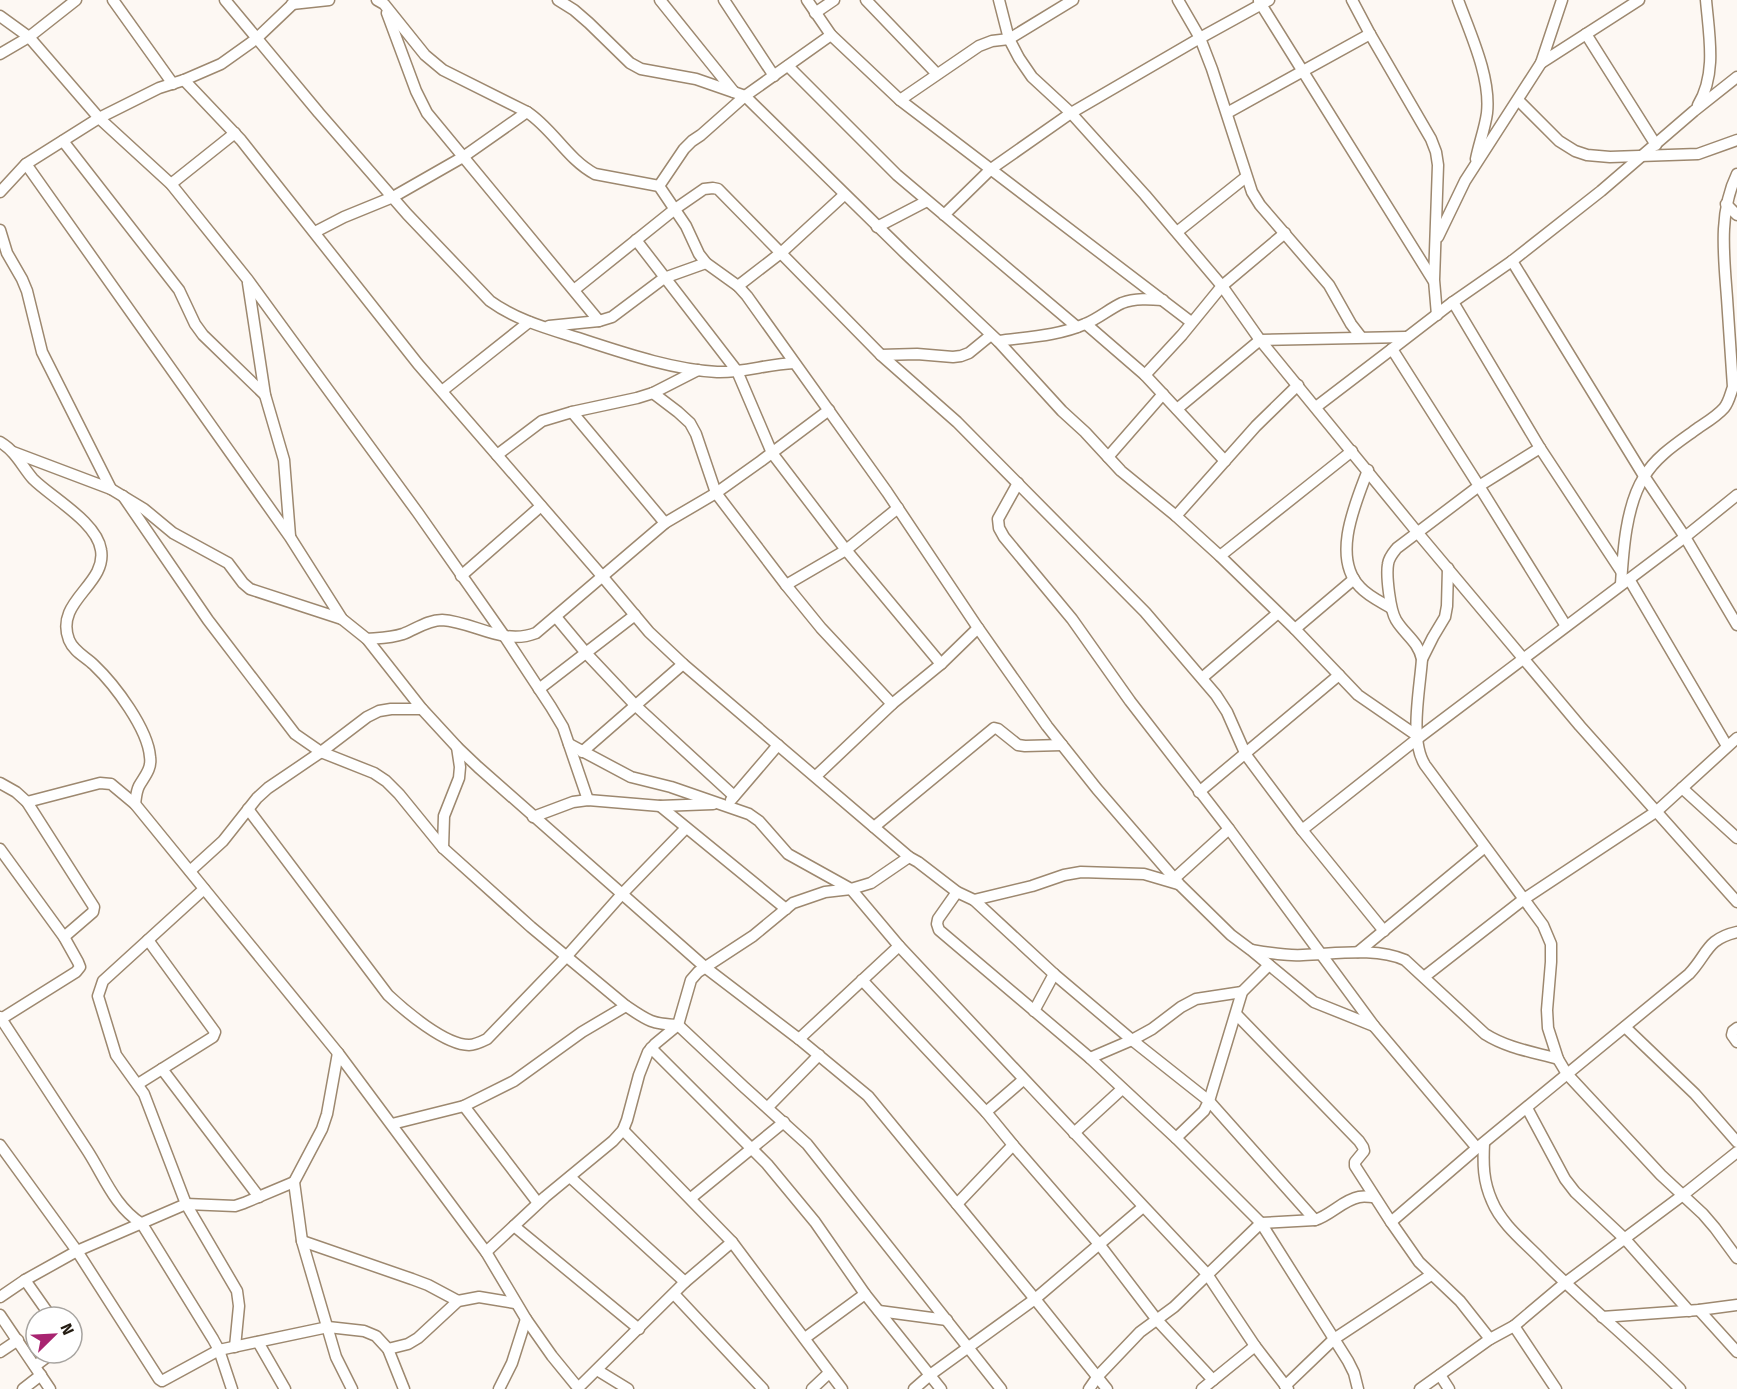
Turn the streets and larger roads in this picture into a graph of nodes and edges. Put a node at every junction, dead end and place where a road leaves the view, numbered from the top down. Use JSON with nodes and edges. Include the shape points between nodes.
{"nodes":[{"id":1,"x":76,"y":0,"type":"edge"},
{"id":2,"x":113,"y":0,"type":"edge"},
{"id":3,"x":225,"y":0,"type":"edge"},
{"id":4,"x":329,"y":0,"type":"edge"},
{"id":5,"x":558,"y":0,"type":"edge"},
{"id":6,"x":660,"y":0,"type":"edge"},
{"id":7,"x":724,"y":0,"type":"edge"},
{"id":8,"x":807,"y":0,"type":"edge"},
{"id":9,"x":834,"y":0,"type":"edge"},
{"id":10,"x":866,"y":0,"type":"edge"},
{"id":11,"x":999,"y":0,"type":"edge"},
{"id":12,"x":1073,"y":0,"type":"edge"},
{"id":13,"x":1178,"y":0,"type":"edge"},
{"id":14,"x":1352,"y":0,"type":"edge"},
{"id":15,"x":1458,"y":0,"type":"edge"},
{"id":16,"x":1562,"y":0,"type":"edge"},
{"id":17,"x":1639,"y":0,"type":"edge"},
{"id":18,"x":1706,"y":0,"type":"edge"},
{"id":19,"x":294,"y":2,"type":"edge"},
{"id":20,"x":380,"y":2,"type":"edge"},
{"id":21,"x":1263,"y":2,"type":"edge"},
{"id":22,"x":815,"y":13,"type":"junction"},
{"id":23,"x":0,"y":16,"type":"edge"},
{"id":24,"x":1370,"y":34,"type":"junction"},
{"id":25,"x":1586,"y":34,"type":"junction"},
{"id":26,"x":831,"y":35,"type":"junction"},
{"id":27,"x":29,"y":37,"type":"junction"},
{"id":28,"x":1200,"y":38,"type":"junction"},
{"id":29,"x":256,"y":39,"type":"junction"},
{"id":30,"x":1009,"y":39,"type":"junction"},
{"id":31,"x":0,"y":54,"type":"edge"},
{"id":32,"x":1541,"y":63,"type":"junction"},
{"id":33,"x":788,"y":66,"type":"junction"},
{"id":34,"x":1303,"y":72,"type":"junction"},
{"id":35,"x":937,"y":74,"type":"junction"},
{"id":36,"x":774,"y":76,"type":"junction"},
{"id":37,"x":1737,"y":77,"type":"edge"},
{"id":38,"x":179,"y":82,"type":"junction"},
{"id":39,"x":734,"y":92,"type":"junction"},
{"id":40,"x":745,"y":96,"type":"junction"},
{"id":41,"x":900,"y":100,"type":"junction"},
{"id":42,"x":1518,"y":100,"type":"junction"},
{"id":43,"x":1695,"y":111,"type":"junction"},
{"id":44,"x":527,"y":112,"type":"junction"},
{"id":45,"x":1071,"y":113,"type":"junction"},
{"id":46,"x":1227,"y":113,"type":"junction"},
{"id":47,"x":99,"y":118,"type":"junction"},
{"id":48,"x":235,"y":133,"type":"junction"},
{"id":49,"x":1737,"y":140,"type":"edge"},
{"id":50,"x":63,"y":141,"type":"junction"},
{"id":51,"x":1656,"y":145,"type":"junction"},
{"id":52,"x":1644,"y":155,"type":"junction"},
{"id":53,"x":463,"y":157,"type":"junction"},
{"id":54,"x":26,"y":164,"type":"junction"},
{"id":55,"x":991,"y":169,"type":"junction"},
{"id":56,"x":1473,"y":169,"type":"junction"},
{"id":57,"x":1737,"y":174,"type":"edge"},
{"id":58,"x":1246,"y":177,"type":"junction"},
{"id":59,"x":171,"y":184,"type":"junction"},
{"id":60,"x":2,"y":185,"type":"edge"},
{"id":61,"x":659,"y":186,"type":"junction"},
{"id":62,"x":844,"y":195,"type":"junction"},
{"id":63,"x":393,"y":197,"type":"junction"},
{"id":64,"x":927,"y":201,"type":"junction"},
{"id":65,"x":1726,"y":204,"type":"junction"},
{"id":66,"x":675,"y":208,"type":"junction"},
{"id":67,"x":944,"y":215,"type":"junction"},
{"id":68,"x":1737,"y":215,"type":"edge"},
{"id":69,"x":877,"y":227,"type":"junction"},
{"id":70,"x":0,"y":230,"type":"edge"},
{"id":71,"x":315,"y":232,"type":"junction"},
{"id":72,"x":1177,"y":232,"type":"junction"},
{"id":73,"x":1285,"y":233,"type":"junction"},
{"id":74,"x":636,"y":240,"type":"junction"},
{"id":75,"x":1436,"y":242,"type":"junction"},
{"id":76,"x":782,"y":252,"type":"junction"},
{"id":77,"x":1512,"y":261,"type":"junction"},
{"id":78,"x":706,"y":263,"type":"junction"},
{"id":79,"x":664,"y":279,"type":"junction"},
{"id":80,"x":248,"y":280,"type":"junction"},
{"id":81,"x":1434,"y":280,"type":"junction"},
{"id":82,"x":738,"y":286,"type":"junction"},
{"id":83,"x":1222,"y":286,"type":"junction"},
{"id":84,"x":574,"y":290,"type":"junction"},
{"id":85,"x":1164,"y":300,"type":"junction"},
{"id":86,"x":1453,"y":303,"type":"junction"},
{"id":87,"x":1437,"y":315,"type":"junction"},
{"id":88,"x":599,"y":321,"type":"junction"},
{"id":89,"x":529,"y":322,"type":"junction"},
{"id":90,"x":1191,"y":322,"type":"junction"},
{"id":91,"x":1081,"y":326,"type":"junction"},
{"id":92,"x":542,"y":327,"type":"junction"},
{"id":93,"x":1361,"y":337,"type":"junction"},
{"id":94,"x":1406,"y":337,"type":"junction"},
{"id":95,"x":995,"y":338,"type":"junction"},
{"id":96,"x":1260,"y":340,"type":"junction"},
{"id":97,"x":1734,"y":348,"type":"edge"},
{"id":98,"x":1392,"y":349,"type":"junction"},
{"id":99,"x":881,"y":355,"type":"junction"},
{"id":100,"x":794,"y":363,"type":"junction"},
{"id":101,"x":1731,"y":367,"type":"junction"},
{"id":102,"x":698,"y":370,"type":"junction"},
{"id":103,"x":737,"y":371,"type":"junction"},
{"id":104,"x":1145,"y":375,"type":"junction"},
{"id":105,"x":1737,"y":378,"type":"edge"},
{"id":106,"x":1298,"y":385,"type":"junction"},
{"id":107,"x":442,"y":391,"type":"junction"},
{"id":108,"x":653,"y":393,"type":"junction"},
{"id":109,"x":1163,"y":394,"type":"junction"},
{"id":110,"x":265,"y":395,"type":"junction"},
{"id":111,"x":1316,"y":407,"type":"junction"},
{"id":112,"x":1177,"y":409,"type":"junction"},
{"id":113,"x":829,"y":410,"type":"junction"},
{"id":114,"x":572,"y":412,"type":"junction"},
{"id":115,"x":0,"y":442,"type":"edge"},
{"id":116,"x":1540,"y":448,"type":"junction"},
{"id":117,"x":1352,"y":451,"type":"junction"},
{"id":118,"x":13,"y":452,"type":"junction"},
{"id":119,"x":772,"y":453,"type":"junction"},
{"id":120,"x":497,"y":455,"type":"junction"},
{"id":121,"x":1108,"y":457,"type":"junction"},
{"id":122,"x":1225,"y":461,"type":"junction"},
{"id":123,"x":1368,"y":470,"type":"junction"},
{"id":124,"x":1644,"y":476,"type":"junction"},
{"id":125,"x":1018,"y":483,"type":"junction"},
{"id":126,"x":1479,"y":486,"type":"junction"},
{"id":127,"x":111,"y":489,"type":"junction"},
{"id":128,"x":716,"y":493,"type":"junction"},
{"id":129,"x":1737,"y":495,"type":"edge"},
{"id":130,"x":123,"y":496,"type":"junction"},
{"id":131,"x":541,"y":506,"type":"junction"},
{"id":132,"x":898,"y":508,"type":"junction"},
{"id":133,"x":1176,"y":516,"type":"junction"},
{"id":134,"x":665,"y":523,"type":"junction"},
{"id":135,"x":1417,"y":532,"type":"junction"},
{"id":136,"x":290,"y":537,"type":"junction"},
{"id":137,"x":1685,"y":537,"type":"junction"},
{"id":138,"x":846,"y":550,"type":"junction"},
{"id":139,"x":1220,"y":556,"type":"junction"},
{"id":140,"x":1448,"y":568,"type":"junction"},
{"id":141,"x":461,"y":576,"type":"junction"},
{"id":142,"x":602,"y":576,"type":"junction"},
{"id":143,"x":1624,"y":578,"type":"junction"},
{"id":144,"x":1353,"y":579,"type":"junction"},
{"id":145,"x":786,"y":585,"type":"junction"},
{"id":146,"x":1391,"y":608,"type":"junction"},
{"id":147,"x":1278,"y":613,"type":"junction"},
{"id":148,"x":635,"y":615,"type":"junction"},
{"id":149,"x":556,"y":617,"type":"junction"},
{"id":150,"x":342,"y":619,"type":"junction"},
{"id":151,"x":1737,"y":625,"type":"edge"},
{"id":152,"x":1566,"y":626,"type":"junction"},
{"id":153,"x":978,"y":628,"type":"junction"},
{"id":154,"x":1295,"y":630,"type":"junction"},
{"id":155,"x":505,"y":637,"type":"junction"},
{"id":156,"x":367,"y":639,"type":"junction"},
{"id":157,"x":586,"y":653,"type":"junction"},
{"id":158,"x":1523,"y":658,"type":"junction"},
{"id":159,"x":1422,"y":659,"type":"junction"},
{"id":160,"x":683,"y":664,"type":"junction"},
{"id":161,"x":941,"y":664,"type":"junction"},
{"id":162,"x":1340,"y":675,"type":"junction"},
{"id":163,"x":1202,"y":678,"type":"junction"},
{"id":164,"x":539,"y":689,"type":"junction"},
{"id":165,"x":892,"y":704,"type":"junction"},
{"id":166,"x":636,"y":706,"type":"junction"},
{"id":167,"x":422,"y":709,"type":"junction"},
{"id":168,"x":1416,"y":737,"type":"junction"},
{"id":169,"x":1737,"y":738,"type":"edge"},
{"id":170,"x":569,"y":744,"type":"junction"},
{"id":171,"x":777,"y":745,"type":"junction"},
{"id":172,"x":1062,"y":745,"type":"junction"},
{"id":173,"x":1727,"y":746,"type":"junction"},
{"id":174,"x":457,"y":747,"type":"junction"},
{"id":175,"x":321,"y":752,"type":"junction"},
{"id":176,"x":582,"y":752,"type":"junction"},
{"id":177,"x":1246,"y":755,"type":"junction"},
{"id":178,"x":816,"y":776,"type":"junction"},
{"id":179,"x":0,"y":783,"type":"edge"},
{"id":180,"x":1682,"y":788,"type":"junction"},
{"id":181,"x":1199,"y":792,"type":"junction"},
{"id":182,"x":734,"y":796,"type":"junction"},
{"id":183,"x":588,"y":800,"type":"junction"},
{"id":184,"x":27,"y":802,"type":"junction"},
{"id":185,"x":135,"y":804,"type":"junction"},
{"id":186,"x":723,"y":804,"type":"junction"},
{"id":187,"x":660,"y":806,"type":"junction"},
{"id":188,"x":248,"y":809,"type":"junction"},
{"id":189,"x":1657,"y":811,"type":"junction"},
{"id":190,"x":533,"y":817,"type":"junction"},
{"id":191,"x":874,"y":827,"type":"junction"},
{"id":192,"x":686,"y":828,"type":"junction"},
{"id":193,"x":1229,"y":829,"type":"junction"},
{"id":194,"x":1302,"y":830,"type":"junction"},
{"id":195,"x":1737,"y":838,"type":"edge"},
{"id":196,"x":1485,"y":846,"type":"junction"},
{"id":197,"x":443,"y":848,"type":"junction"},
{"id":198,"x":0,"y":849,"type":"edge"},
{"id":199,"x":909,"y":857,"type":"junction"},
{"id":200,"x":190,"y":872,"type":"junction"},
{"id":201,"x":1178,"y":881,"type":"junction"},
{"id":202,"x":204,"y":889,"type":"junction"},
{"id":203,"x":851,"y":889,"type":"junction"},
{"id":204,"x":957,"y":892,"type":"junction"},
{"id":205,"x":622,"y":894,"type":"junction"},
{"id":206,"x":1524,"y":899,"type":"junction"},
{"id":207,"x":974,"y":900,"type":"junction"},
{"id":208,"x":1737,"y":902,"type":"edge"},
{"id":209,"x":786,"y":909,"type":"junction"},
{"id":210,"x":1384,"y":931,"type":"junction"},
{"id":211,"x":1737,"y":932,"type":"edge"},
{"id":212,"x":64,"y":937,"type":"junction"},
{"id":213,"x":148,"y":940,"type":"junction"},
{"id":214,"x":899,"y":946,"type":"junction"},
{"id":215,"x":1251,"y":950,"type":"junction"},
{"id":216,"x":1358,"y":952,"type":"junction"},
{"id":217,"x":1320,"y":954,"type":"junction"},
{"id":218,"x":566,"y":957,"type":"junction"},
{"id":219,"x":1269,"y":965,"type":"junction"},
{"id":220,"x":706,"y":968,"type":"junction"},
{"id":221,"x":1054,"y":974,"type":"junction"},
{"id":222,"x":1424,"y":977,"type":"junction"},
{"id":223,"x":862,"y":980,"type":"junction"},
{"id":224,"x":1242,"y":992,"type":"junction"},
{"id":225,"x":626,"y":1006,"type":"junction"},
{"id":226,"x":1034,"y":1011,"type":"junction"},
{"id":227,"x":1236,"y":1014,"type":"junction"},
{"id":228,"x":1,"y":1018,"type":"edge"},
{"id":229,"x":678,"y":1024,"type":"junction"},
{"id":230,"x":1374,"y":1026,"type":"junction"},
{"id":231,"x":1625,"y":1027,"type":"junction"},
{"id":232,"x":1737,"y":1028,"type":"edge"},
{"id":233,"x":800,"y":1039,"type":"junction"},
{"id":234,"x":1132,"y":1040,"type":"junction"},
{"id":235,"x":1737,"y":1042,"type":"edge"},
{"id":236,"x":651,"y":1048,"type":"junction"},
{"id":237,"x":338,"y":1053,"type":"junction"},
{"id":238,"x":819,"y":1055,"type":"junction"},
{"id":239,"x":1090,"y":1058,"type":"junction"},
{"id":240,"x":1558,"y":1059,"type":"junction"},
{"id":241,"x":162,"y":1069,"type":"junction"},
{"id":242,"x":1567,"y":1074,"type":"junction"},
{"id":243,"x":1023,"y":1080,"type":"junction"},
{"id":244,"x":138,"y":1084,"type":"junction"},
{"id":245,"x":1122,"y":1089,"type":"junction"},
{"id":246,"x":1209,"y":1101,"type":"junction"},
{"id":247,"x":464,"y":1106,"type":"junction"},
{"id":248,"x":768,"y":1107,"type":"junction"},
{"id":249,"x":1527,"y":1108,"type":"junction"},
{"id":250,"x":986,"y":1112,"type":"junction"},
{"id":251,"x":784,"y":1122,"type":"junction"},
{"id":252,"x":392,"y":1124,"type":"junction"},
{"id":253,"x":623,"y":1130,"type":"junction"},
{"id":254,"x":1074,"y":1133,"type":"junction"},
{"id":255,"x":1176,"y":1138,"type":"junction"},
{"id":256,"x":1737,"y":1142,"type":"edge"},
{"id":257,"x":0,"y":1145,"type":"edge"},
{"id":258,"x":1012,"y":1145,"type":"junction"},
{"id":259,"x":1481,"y":1145,"type":"junction"},
{"id":260,"x":752,"y":1148,"type":"junction"},
{"id":261,"x":1737,"y":1152,"type":"edge"},
{"id":262,"x":570,"y":1177,"type":"junction"},
{"id":263,"x":294,"y":1182,"type":"junction"},
{"id":264,"x":1683,"y":1195,"type":"junction"},
{"id":265,"x":259,"y":1197,"type":"junction"},
{"id":266,"x":1374,"y":1197,"type":"junction"},
{"id":267,"x":691,"y":1198,"type":"junction"},
{"id":268,"x":538,"y":1203,"type":"junction"},
{"id":269,"x":186,"y":1204,"type":"junction"},
{"id":270,"x":957,"y":1204,"type":"junction"},
{"id":271,"x":1143,"y":1207,"type":"junction"},
{"id":272,"x":1315,"y":1220,"type":"junction"},
{"id":273,"x":1391,"y":1222,"type":"junction"},
{"id":274,"x":1262,"y":1223,"type":"junction"},
{"id":275,"x":142,"y":1224,"type":"junction"},
{"id":276,"x":514,"y":1226,"type":"junction"},
{"id":277,"x":1625,"y":1239,"type":"junction"},
{"id":278,"x":303,"y":1240,"type":"junction"},
{"id":279,"x":732,"y":1242,"type":"junction"},
{"id":280,"x":1099,"y":1244,"type":"junction"},
{"id":281,"x":77,"y":1251,"type":"junction"},
{"id":282,"x":486,"y":1252,"type":"junction"},
{"id":283,"x":1737,"y":1258,"type":"edge"},
{"id":284,"x":1207,"y":1274,"type":"junction"},
{"id":285,"x":1431,"y":1275,"type":"junction"},
{"id":286,"x":25,"y":1280,"type":"junction"},
{"id":287,"x":686,"y":1282,"type":"junction"},
{"id":288,"x":1565,"y":1284,"type":"junction"},
{"id":289,"x":674,"y":1294,"type":"junction"},
{"id":290,"x":865,"y":1294,"type":"junction"},
{"id":291,"x":0,"y":1297,"type":"edge"},
{"id":292,"x":1035,"y":1299,"type":"junction"},
{"id":293,"x":458,"y":1301,"type":"junction"},
{"id":294,"x":515,"y":1303,"type":"junction"},
{"id":295,"x":43,"y":1305,"type":"edge"},
{"id":296,"x":1737,"y":1305,"type":"edge"},
{"id":297,"x":1694,"y":1310,"type":"junction"},
{"id":298,"x":879,"y":1311,"type":"junction"},
{"id":299,"x":0,"y":1315,"type":"edge"},
{"id":300,"x":1602,"y":1317,"type":"junction"},
{"id":301,"x":526,"y":1319,"type":"junction"},
{"id":302,"x":947,"y":1320,"type":"junction"},
{"id":303,"x":1156,"y":1320,"type":"junction"},
{"id":304,"x":1514,"y":1326,"type":"junction"},
{"id":305,"x":328,"y":1327,"type":"junction"},
{"id":306,"x":639,"y":1329,"type":"junction"},
{"id":307,"x":805,"y":1338,"type":"junction"},
{"id":308,"x":1334,"y":1339,"type":"junction"},
{"id":309,"x":1490,"y":1339,"type":"junction"},
{"id":310,"x":18,"y":1340,"type":"junction"},
{"id":311,"x":258,"y":1342,"type":"junction"},
{"id":312,"x":1255,"y":1346,"type":"junction"},
{"id":313,"x":235,"y":1347,"type":"junction"},
{"id":314,"x":969,"y":1347,"type":"junction"},
{"id":315,"x":388,"y":1349,"type":"junction"},
{"id":316,"x":219,"y":1350,"type":"junction"},
{"id":317,"x":0,"y":1352,"type":"edge"},
{"id":318,"x":1737,"y":1352,"type":"edge"},
{"id":319,"x":43,"y":1365,"type":"edge"},
{"id":320,"x":597,"y":1370,"type":"junction"},
{"id":321,"x":38,"y":1371,"type":"junction"},
{"id":322,"x":829,"y":1373,"type":"junction"},
{"id":323,"x":930,"y":1374,"type":"junction"},
{"id":324,"x":1440,"y":1375,"type":"junction"},
{"id":325,"x":1098,"y":1376,"type":"junction"},
{"id":326,"x":1213,"y":1380,"type":"junction"},
{"id":327,"x":1286,"y":1387,"type":"edge"},
{"id":328,"x":23,"y":1389,"type":"edge"},
{"id":329,"x":50,"y":1389,"type":"edge"},
{"id":330,"x":232,"y":1389,"type":"edge"},
{"id":331,"x":285,"y":1389,"type":"edge"},
{"id":332,"x":352,"y":1389,"type":"edge"},
{"id":333,"x":404,"y":1389,"type":"edge"},
{"id":334,"x":499,"y":1389,"type":"edge"},
{"id":335,"x":579,"y":1389,"type":"edge"},
{"id":336,"x":628,"y":1389,"type":"edge"},
{"id":337,"x":763,"y":1389,"type":"edge"},
{"id":338,"x":812,"y":1389,"type":"edge"},
{"id":339,"x":842,"y":1389,"type":"edge"},
{"id":340,"x":914,"y":1389,"type":"edge"},
{"id":341,"x":941,"y":1389,"type":"edge"},
{"id":342,"x":1001,"y":1389,"type":"edge"},
{"id":343,"x":1089,"y":1389,"type":"edge"},
{"id":344,"x":1107,"y":1389,"type":"edge"},
{"id":345,"x":1202,"y":1389,"type":"edge"},
{"id":346,"x":1358,"y":1389,"type":"edge"},
{"id":347,"x":1420,"y":1389,"type":"edge"},
{"id":348,"x":1449,"y":1389,"type":"edge"},
{"id":349,"x":1556,"y":1389,"type":"edge"},
{"id":350,"x":1680,"y":1389,"type":"edge"}],
"edges":[{"from":1,"to":27,"type":"street"},
{"from":2,"to":38,"type":"street"},
{"from":3,"to":29,"type":"street"},
{"from":4,"to":19,"type":"street"},
{"from":5,"to":39,"type":"street","via":[[641,69],[683,76]]},
{"from":6,"to":39,"type":"street"},
{"from":7,"to":36,"type":"street"},
{"from":8,"to":22,"type":"street"},
{"from":9,"to":22,"type":"street"},
{"from":10,"to":35,"type":"street"},
{"from":11,"to":30,"type":"street"},
{"from":12,"to":30,"type":"street"},
{"from":13,"to":28,"type":"street"},
{"from":14,"to":24,"type":"street"},
{"from":15,"to":56,"type":"street","via":[[1487,94],[1487,114]]},
{"from":16,"to":32,"type":"street"},
{"from":17,"to":25,"type":"street"},
{"from":18,"to":43,"type":"street","via":[[1710,74]]},
{"from":19,"to":29,"type":"street"},
{"from":20,"to":44,"type":"street","via":[[425,55],[443,70]]},
{"from":20,"to":53,"type":"street","via":[[427,113]]},
{"from":21,"to":28,"type":"street"},
{"from":21,"to":34,"type":"street"},
{"from":22,"to":26,"type":"street"},
{"from":23,"to":27,"type":"street"},
{"from":24,"to":34,"type":"street"},
{"from":24,"to":75,"type":"street","via":[[1436,152]]},
{"from":25,"to":32,"type":"street"},
{"from":25,"to":51,"type":"street"},
{"from":26,"to":33,"type":"street"},
{"from":26,"to":41,"type":"street"},
{"from":27,"to":31,"type":"street"},
{"from":27,"to":47,"type":"street"},
{"from":28,"to":45,"type":"street"},
{"from":28,"to":46,"type":"street"},
{"from":29,"to":38,"type":"street","via":[[221,64]]},
{"from":29,"to":63,"type":"street"},
{"from":30,"to":35,"type":"street","via":[[979,46]]},
{"from":30,"to":45,"type":"street","via":[[1032,77]]},
{"from":32,"to":42,"type":"street"},
{"from":33,"to":36,"type":"street"},
{"from":33,"to":64,"type":"street"},
{"from":34,"to":46,"type":"street"},
{"from":34,"to":81,"type":"street"},
{"from":35,"to":41,"type":"street"},
{"from":36,"to":40,"type":"street"},
{"from":37,"to":43,"type":"street"},
{"from":38,"to":47,"type":"street"},
{"from":38,"to":48,"type":"street"},
{"from":39,"to":40,"type":"street"},
{"from":40,"to":61,"type":"street","via":[[684,149]]},
{"from":40,"to":62,"type":"street"},
{"from":41,"to":55,"type":"street"},
{"from":42,"to":52,"type":"street","via":[[1559,141],[1575,151],[1610,157]]},
{"from":42,"to":56,"type":"street"},
{"from":43,"to":51,"type":"street"},
{"from":44,"to":53,"type":"street"},
{"from":44,"to":61,"type":"street","via":[[587,170]]},
{"from":45,"to":55,"type":"street"},
{"from":45,"to":72,"type":"street"},
{"from":46,"to":58,"type":"street"},
{"from":47,"to":50,"type":"street"},
{"from":47,"to":59,"type":"street"},
{"from":48,"to":59,"type":"street"},
{"from":48,"to":71,"type":"street"},
{"from":49,"to":52,"type":"street","via":[[1698,154]]},
{"from":50,"to":54,"type":"street"},
{"from":50,"to":110,"type":"street","via":[[179,290],[202,335]]},
{"from":51,"to":52,"type":"street"},
{"from":52,"to":77,"type":"street"},
{"from":53,"to":63,"type":"street"},
{"from":53,"to":84,"type":"street"},
{"from":54,"to":60,"type":"street"},
{"from":54,"to":136,"type":"street"},
{"from":55,"to":67,"type":"street"},
{"from":55,"to":85,"type":"street"},
{"from":56,"to":75,"type":"street"},
{"from":57,"to":65,"type":"street"},
{"from":58,"to":72,"type":"street"},
{"from":58,"to":73,"type":"street","via":[[1260,205]]},
{"from":59,"to":80,"type":"street"},
{"from":61,"to":66,"type":"street"},
{"from":62,"to":69,"type":"street"},
{"from":62,"to":76,"type":"street"},
{"from":63,"to":71,"type":"street"},
{"from":63,"to":89,"type":"street","via":[[490,301]]},
{"from":64,"to":67,"type":"street"},
{"from":64,"to":69,"type":"street"},
{"from":65,"to":68,"type":"street"},
{"from":65,"to":97,"type":"street","via":[[1724,250]]},
{"from":66,"to":74,"type":"street"},
{"from":66,"to":76,"type":"street","via":[[704,189],[718,189]]},
{"from":66,"to":78,"type":"street"},
{"from":67,"to":91,"type":"street"},
{"from":69,"to":95,"type":"street"},
{"from":70,"to":127,"type":"street","via":[[27,291],[45,360]]},
{"from":71,"to":107,"type":"street"},
{"from":72,"to":83,"type":"street"},
{"from":73,"to":83,"type":"street"},
{"from":73,"to":93,"type":"street","via":[[1329,285]]},
{"from":74,"to":79,"type":"street"},
{"from":74,"to":84,"type":"street"},
{"from":75,"to":81,"type":"street"},
{"from":76,"to":82,"type":"street"},
{"from":76,"to":99,"type":"street"},
{"from":77,"to":86,"type":"street"},
{"from":77,"to":124,"type":"street"},
{"from":78,"to":79,"type":"street"},
{"from":78,"to":82,"type":"street"},
{"from":79,"to":88,"type":"street","via":[[612,317]]},
{"from":79,"to":103,"type":"street"},
{"from":80,"to":110,"type":"street"},
{"from":80,"to":141,"type":"street"},
{"from":81,"to":87,"type":"street"},
{"from":82,"to":100,"type":"street"},
{"from":83,"to":90,"type":"street"},
{"from":83,"to":96,"type":"street"},
{"from":84,"to":88,"type":"street"},
{"from":85,"to":90,"type":"street"},
{"from":85,"to":91,"type":"street","via":[[1122,303]]},
{"from":86,"to":87,"type":"street"},
{"from":86,"to":116,"type":"street"},
{"from":87,"to":94,"type":"street"},
{"from":88,"to":92,"type":"street"},
{"from":89,"to":92,"type":"street"},
{"from":89,"to":107,"type":"street"},
{"from":90,"to":104,"type":"street"},
{"from":91,"to":95,"type":"street","via":[[1053,334]]},
{"from":91,"to":104,"type":"street"},
{"from":92,"to":102,"type":"street","via":[[637,357]]},
{"from":93,"to":94,"type":"street"},
{"from":93,"to":96,"type":"street"},
{"from":94,"to":98,"type":"street"},
{"from":95,"to":99,"type":"street","via":[[962,356]]},
{"from":95,"to":121,"type":"street"},
{"from":96,"to":106,"type":"street"},
{"from":96,"to":112,"type":"street"},
{"from":97,"to":101,"type":"street"},
{"from":98,"to":111,"type":"street"},
{"from":98,"to":126,"type":"street"},
{"from":99,"to":125,"type":"street"},
{"from":100,"to":103,"type":"street"},
{"from":100,"to":113,"type":"street"},
{"from":101,"to":105,"type":"street"},
{"from":101,"to":124,"type":"street","via":[[1732,387],[1724,408],[1676,444]]},
{"from":102,"to":103,"type":"street"},
{"from":102,"to":108,"type":"street"},
{"from":103,"to":119,"type":"street"},
{"from":104,"to":109,"type":"street"},
{"from":106,"to":111,"type":"street"},
{"from":106,"to":122,"type":"street"},
{"from":107,"to":120,"type":"street"},
{"from":108,"to":114,"type":"street"},
{"from":108,"to":128,"type":"street","via":[[690,423]]},
{"from":109,"to":112,"type":"street"},
{"from":109,"to":121,"type":"street"},
{"from":110,"to":136,"type":"street","via":[[284,460]]},
{"from":111,"to":117,"type":"street"},
{"from":112,"to":122,"type":"street"},
{"from":113,"to":119,"type":"street"},
{"from":113,"to":132,"type":"street"},
{"from":114,"to":120,"type":"street","via":[[542,421]]},
{"from":114,"to":134,"type":"street"},
{"from":115,"to":118,"type":"street"},
{"from":116,"to":126,"type":"street"},
{"from":116,"to":143,"type":"street"},
{"from":117,"to":123,"type":"street"},
{"from":117,"to":139,"type":"street"},
{"from":118,"to":127,"type":"street"},
{"from":118,"to":185,"type":"street","via":[[35,480],[88,525],[101,549],[101,563],[94,579],[70,608],[66,624],[75,649],[107,678],[141,728],[150,763]]},
{"from":119,"to":128,"type":"street"},
{"from":119,"to":138,"type":"street"},
{"from":120,"to":131,"type":"street"},
{"from":121,"to":133,"type":"street"},
{"from":122,"to":133,"type":"street"},
{"from":123,"to":135,"type":"street"},
{"from":123,"to":144,"type":"street","via":[[1347,534]]},
{"from":124,"to":137,"type":"street"},
{"from":124,"to":143,"type":"street","via":[[1636,492],[1623,550]]},
{"from":125,"to":163,"type":"street","via":[[1145,612]]},
{"from":125,"to":181,"type":"street","via":[[998,519],[1004,537],[1072,619]]},
{"from":126,"to":135,"type":"street"},
{"from":126,"to":152,"type":"street"},
{"from":127,"to":130,"type":"street"},
{"from":128,"to":134,"type":"street"},
{"from":128,"to":145,"type":"street"},
{"from":129,"to":137,"type":"street"},
{"from":130,"to":150,"type":"street","via":[[173,533],[228,563],[250,589]]},
{"from":130,"to":175,"type":"street","via":[[207,620],[288,725]]},
{"from":131,"to":141,"type":"street"},
{"from":131,"to":142,"type":"street"},
{"from":132,"to":138,"type":"street"},
{"from":132,"to":153,"type":"street"},
{"from":133,"to":139,"type":"street"},
{"from":134,"to":142,"type":"street"},
{"from":135,"to":140,"type":"street"},
{"from":135,"to":146,"type":"street","via":[[1391,554]]},
{"from":136,"to":150,"type":"street"},
{"from":137,"to":143,"type":"street"},
{"from":137,"to":151,"type":"street"},
{"from":138,"to":145,"type":"street"},
{"from":138,"to":161,"type":"street"},
{"from":139,"to":147,"type":"street"},
{"from":140,"to":158,"type":"street"},
{"from":140,"to":159,"type":"street","via":[[1445,617]]},
{"from":141,"to":155,"type":"street"},
{"from":142,"to":148,"type":"street"},
{"from":142,"to":149,"type":"street"},
{"from":143,"to":152,"type":"street"},
{"from":143,"to":173,"type":"street"},
{"from":144,"to":146,"type":"street"},
{"from":144,"to":154,"type":"street"},
{"from":145,"to":165,"type":"street"},
{"from":146,"to":159,"type":"street","via":[[1419,648]]},
{"from":147,"to":154,"type":"street"},
{"from":147,"to":163,"type":"street"},
{"from":148,"to":157,"type":"street"},
{"from":148,"to":160,"type":"street"},
{"from":149,"to":155,"type":"street","via":[[526,637]]},
{"from":149,"to":157,"type":"street"},
{"from":150,"to":156,"type":"street"},
{"from":152,"to":158,"type":"street"},
{"from":153,"to":161,"type":"street"},
{"from":153,"to":172,"type":"street"},
{"from":154,"to":162,"type":"street"},
{"from":155,"to":156,"type":"street","via":[[441,620],[403,634]]},
{"from":155,"to":164,"type":"street"},
{"from":156,"to":167,"type":"street"},
{"from":157,"to":164,"type":"street"},
{"from":157,"to":166,"type":"street"},
{"from":158,"to":168,"type":"street"},
{"from":158,"to":189,"type":"street"},
{"from":159,"to":168,"type":"street"},
{"from":160,"to":166,"type":"street"},
{"from":160,"to":171,"type":"street"},
{"from":161,"to":165,"type":"street"},
{"from":162,"to":168,"type":"street","via":[[1364,699]]},
{"from":162,"to":177,"type":"street"},
{"from":163,"to":177,"type":"street","via":[[1227,712]]},
{"from":164,"to":170,"type":"street"},
{"from":165,"to":178,"type":"street"},
{"from":166,"to":176,"type":"street"},
{"from":166,"to":182,"type":"street"},
{"from":167,"to":174,"type":"street"},
{"from":167,"to":175,"type":"street","via":[[379,711]]},
{"from":168,"to":194,"type":"street"},
{"from":168,"to":196,"type":"street","via":[[1425,765]]},
{"from":169,"to":173,"type":"street"},
{"from":170,"to":176,"type":"street"},
{"from":170,"to":183,"type":"street"},
{"from":171,"to":178,"type":"street"},
{"from":171,"to":182,"type":"street"},
{"from":172,"to":191,"type":"street","via":[[1018,745],[994,728]]},
{"from":172,"to":201,"type":"street"},
{"from":173,"to":180,"type":"street"},
{"from":174,"to":190,"type":"street"},
{"from":174,"to":197,"type":"street","via":[[459,778],[444,816]]},
{"from":175,"to":188,"type":"street","via":[[268,788]]},
{"from":175,"to":197,"type":"street","via":[[386,781]]},
{"from":176,"to":186,"type":"street","via":[[631,777]]},
{"from":177,"to":181,"type":"street"},
{"from":177,"to":194,"type":"street"},
{"from":178,"to":191,"type":"street"},
{"from":179,"to":184,"type":"street"},
{"from":180,"to":189,"type":"street"},
{"from":180,"to":195,"type":"street"},
{"from":181,"to":193,"type":"street"},
{"from":182,"to":186,"type":"street"},
{"from":183,"to":187,"type":"street"},
{"from":183,"to":190,"type":"street"},
{"from":184,"to":185,"type":"street","via":[[100,783],[111,784]]},
{"from":184,"to":212,"type":"street","via":[[94,907]]},
{"from":185,"to":200,"type":"street"},
{"from":186,"to":187,"type":"street"},
{"from":186,"to":203,"type":"street","via":[[749,814],[788,854]]},
{"from":187,"to":192,"type":"street"},
{"from":188,"to":200,"type":"street","via":[[223,841]]},
{"from":188,"to":218,"type":"street","via":[[388,995],[405,1011],[453,1042],[469,1045],[487,1039]]},
{"from":189,"to":206,"type":"street"},
{"from":189,"to":208,"type":"street"},
{"from":190,"to":205,"type":"street"},
{"from":191,"to":199,"type":"street"},
{"from":192,"to":205,"type":"street"},
{"from":192,"to":209,"type":"street"},
{"from":193,"to":201,"type":"street"},
{"from":193,"to":217,"type":"street"},
{"from":194,"to":210,"type":"street"},
{"from":196,"to":206,"type":"street"},
{"from":196,"to":210,"type":"street"},
{"from":197,"to":218,"type":"street"},
{"from":198,"to":212,"type":"street"},
{"from":199,"to":203,"type":"street","via":[[871,883]]},
{"from":199,"to":204,"type":"street"},
{"from":200,"to":202,"type":"street"},
{"from":201,"to":207,"type":"street","via":[[1144,874],[1081,872]]},
{"from":201,"to":215,"type":"street","via":[[1230,935]]},
{"from":202,"to":213,"type":"street"},
{"from":202,"to":237,"type":"street"},
{"from":203,"to":209,"type":"street","via":[[825,891]]},
{"from":203,"to":214,"type":"street"},
{"from":204,"to":207,"type":"street"},
{"from":204,"to":226,"type":"street","via":[[938,919],[939,930]]},
{"from":205,"to":218,"type":"street"},
{"from":205,"to":220,"type":"street"},
{"from":206,"to":222,"type":"street"},
{"from":206,"to":240,"type":"street","via":[[1551,944],[1548,1028]]},
{"from":207,"to":221,"type":"street"},
{"from":209,"to":220,"type":"street"},
{"from":210,"to":216,"type":"street"},
{"from":211,"to":231,"type":"street","via":[[1714,941],[1693,969]]},
{"from":212,"to":228,"type":"street","via":[[80,967]]},
{"from":213,"to":241,"type":"street","via":[[215,1032]]},
{"from":213,"to":244,"type":"street","via":[[103,981],[98,996],[116,1055]]},
{"from":214,"to":223,"type":"street"},
{"from":214,"to":243,"type":"street"},
{"from":215,"to":217,"type":"street","via":[[1283,955]]},
{"from":215,"to":219,"type":"street"},
{"from":216,"to":217,"type":"street"},
{"from":216,"to":222,"type":"street","via":[[1396,956]]},
{"from":217,"to":230,"type":"street"},
{"from":218,"to":225,"type":"street"},
{"from":219,"to":224,"type":"street"},
{"from":219,"to":230,"type":"street","via":[[1314,1002]]},
{"from":220,"to":229,"type":"street","via":[[691,980]]},
{"from":220,"to":233,"type":"street"},
{"from":221,"to":226,"type":"street"},
{"from":221,"to":234,"type":"street"},
{"from":222,"to":240,"type":"street","via":[[1496,1041]]},
{"from":223,"to":233,"type":"street"},
{"from":223,"to":250,"type":"street"},
{"from":224,"to":227,"type":"street"},
{"from":224,"to":234,"type":"street","via":[[1196,999]]},
{"from":225,"to":229,"type":"street","via":[[657,1024]]},
{"from":225,"to":247,"type":"street","via":[[514,1081]]},
{"from":226,"to":239,"type":"street"},
{"from":227,"to":246,"type":"street"},
{"from":227,"to":266,"type":"street","via":[[1363,1147],[1355,1166]]},
{"from":228,"to":275,"type":"street","via":[[119,1204]]},
{"from":229,"to":236,"type":"street"},
{"from":229,"to":248,"type":"street"},
{"from":230,"to":259,"type":"street"},
{"from":231,"to":242,"type":"street"},
{"from":231,"to":256,"type":"street","via":[[1707,1106]]},
{"from":232,"to":235,"type":"street","via":[[1732,1035]]},
{"from":233,"to":238,"type":"street"},
{"from":234,"to":239,"type":"street"},
{"from":234,"to":246,"type":"street"},
{"from":236,"to":253,"type":"street"},
{"from":236,"to":260,"type":"street"},
{"from":237,"to":252,"type":"street"},
{"from":237,"to":263,"type":"street","via":[[322,1129]]},
{"from":238,"to":248,"type":"street"},
{"from":238,"to":270,"type":"street","via":[[868,1096]]},
{"from":239,"to":245,"type":"street"},
{"from":240,"to":242,"type":"street"},
{"from":241,"to":244,"type":"street"},
{"from":241,"to":265,"type":"street"},
{"from":242,"to":249,"type":"street"},
{"from":242,"to":264,"type":"street"},
{"from":243,"to":250,"type":"street"},
{"from":243,"to":254,"type":"street"},
{"from":244,"to":269,"type":"street"},
{"from":245,"to":254,"type":"street"},
{"from":245,"to":255,"type":"street"},
{"from":246,"to":255,"type":"street"},
{"from":246,"to":272,"type":"street"},
{"from":247,"to":252,"type":"street"},
{"from":247,"to":268,"type":"street"},
{"from":248,"to":251,"type":"street"},
{"from":249,"to":259,"type":"street"},
{"from":249,"to":277,"type":"street","via":[[1565,1179]]},
{"from":250,"to":258,"type":"street"},
{"from":251,"to":260,"type":"street"},
{"from":251,"to":302,"type":"street","via":[[807,1143]]},
{"from":252,"to":282,"type":"street"},
{"from":253,"to":262,"type":"street"},
{"from":253,"to":267,"type":"street"},
{"from":254,"to":271,"type":"street"},
{"from":255,"to":274,"type":"street"},
{"from":257,"to":281,"type":"street"},
{"from":258,"to":270,"type":"street"},
{"from":258,"to":280,"type":"street"},
{"from":259,"to":273,"type":"street"},
{"from":259,"to":288,"type":"street","via":[[1485,1181],[1499,1214]]},
{"from":260,"to":267,"type":"street"},
{"from":260,"to":290,"type":"street","via":[[814,1222]]},
{"from":261,"to":264,"type":"street"},
{"from":262,"to":268,"type":"street"},
{"from":262,"to":287,"type":"street"},
{"from":263,"to":265,"type":"street"},
{"from":263,"to":278,"type":"street"},
{"from":264,"to":277,"type":"street"},
{"from":264,"to":283,"type":"street"},
{"from":265,"to":269,"type":"street","via":[[235,1206]]},
{"from":266,"to":272,"type":"street","via":[[1350,1200]]},
{"from":266,"to":273,"type":"street"},
{"from":267,"to":279,"type":"street"},
{"from":268,"to":276,"type":"street"},
{"from":269,"to":275,"type":"street"},
{"from":269,"to":313,"type":"street","via":[[237,1291]]},
{"from":270,"to":292,"type":"street"},
{"from":271,"to":280,"type":"street"},
{"from":271,"to":284,"type":"street"},
{"from":272,"to":274,"type":"street"},
{"from":273,"to":285,"type":"street"},
{"from":274,"to":284,"type":"street"},
{"from":274,"to":308,"type":"street"},
{"from":275,"to":281,"type":"street"},
{"from":275,"to":316,"type":"street"},
{"from":276,"to":282,"type":"street"},
{"from":276,"to":306,"type":"street"},
{"from":277,"to":288,"type":"street"},
{"from":277,"to":297,"type":"street"},
{"from":278,"to":293,"type":"street","via":[[428,1285]]},
{"from":278,"to":305,"type":"street"},
{"from":279,"to":287,"type":"street"},
{"from":279,"to":307,"type":"street"},
{"from":280,"to":292,"type":"street"},
{"from":280,"to":303,"type":"street"},
{"from":281,"to":286,"type":"street"},
{"from":281,"to":316,"type":"street","via":[[159,1379],[162,1381]]},
{"from":282,"to":294,"type":"street"},
{"from":284,"to":303,"type":"street"},
{"from":284,"to":312,"type":"street"},
{"from":285,"to":308,"type":"street"},
{"from":285,"to":309,"type":"street","via":[[1460,1301]]},
{"from":286,"to":291,"type":"street"},
{"from":286,"to":295,"type":"street"},
{"from":287,"to":289,"type":"street"},
{"from":288,"to":300,"type":"street"},
{"from":288,"to":304,"type":"street"},
{"from":289,"to":306,"type":"street"},
{"from":289,"to":337,"type":"street"},
{"from":290,"to":298,"type":"street"},
{"from":290,"to":307,"type":"street"},
{"from":292,"to":314,"type":"street"},
{"from":292,"to":325,"type":"street"},
{"from":293,"to":294,"type":"street","via":[[479,1297]]},
{"from":293,"to":315,"type":"street","via":[[418,1338]]},
{"from":294,"to":301,"type":"street"},
{"from":296,"to":297,"type":"street"},
{"from":297,"to":300,"type":"street"},
{"from":297,"to":318,"type":"street"},
{"from":298,"to":302,"type":"street"},
{"from":298,"to":323,"type":"street"},
{"from":299,"to":310,"type":"street"},
{"from":300,"to":350,"type":"street"},
{"from":301,"to":334,"type":"street","via":[[512,1364]]},
{"from":301,"to":335,"type":"street"},
{"from":302,"to":314,"type":"street"},
{"from":303,"to":325,"type":"street"},
{"from":303,"to":326,"type":"street"},
{"from":304,"to":309,"type":"street"},
{"from":304,"to":349,"type":"street"},
{"from":305,"to":311,"type":"street"},
{"from":305,"to":315,"type":"street","via":[[376,1336]]},
{"from":305,"to":332,"type":"street","via":[[336,1357]]},
{"from":306,"to":320,"type":"street"},
{"from":307,"to":322,"type":"street"},
{"from":308,"to":327,"type":"street"},
{"from":308,"to":346,"type":"street","via":[[1354,1373]]},
{"from":309,"to":324,"type":"street"},
{"from":310,"to":317,"type":"street"},
{"from":310,"to":321,"type":"street"},
{"from":311,"to":313,"type":"street"},
{"from":311,"to":331,"type":"street"},
{"from":312,"to":326,"type":"street"},
{"from":312,"to":327,"type":"street"},
{"from":313,"to":316,"type":"street"},
{"from":314,"to":323,"type":"street"},
{"from":314,"to":342,"type":"street"},
{"from":315,"to":333,"type":"street"},
{"from":316,"to":330,"type":"street"},
{"from":319,"to":321,"type":"street"},
{"from":320,"to":335,"type":"street"},
{"from":320,"to":336,"type":"street"},
{"from":321,"to":328,"type":"street"},
{"from":321,"to":329,"type":"street"},
{"from":322,"to":338,"type":"street"},
{"from":322,"to":339,"type":"street"},
{"from":323,"to":340,"type":"street"},
{"from":323,"to":341,"type":"street"},
{"from":324,"to":347,"type":"street"},
{"from":324,"to":348,"type":"street"},
{"from":325,"to":343,"type":"street"},
{"from":325,"to":344,"type":"street"},
{"from":326,"to":345,"type":"street"}]}
